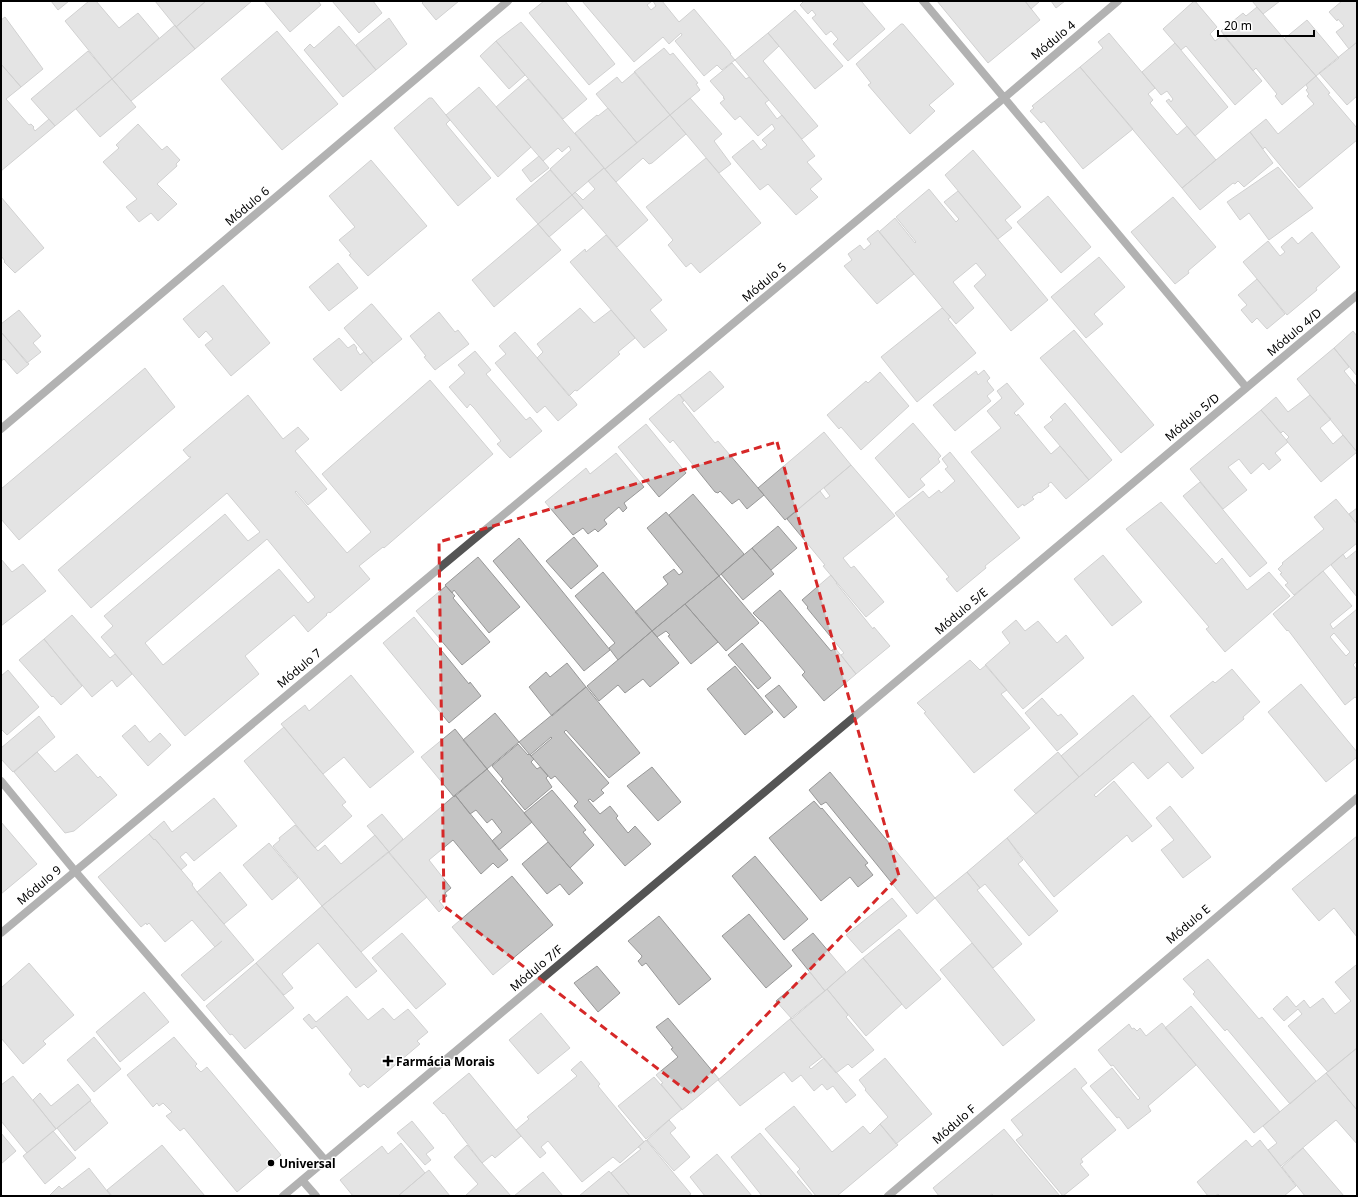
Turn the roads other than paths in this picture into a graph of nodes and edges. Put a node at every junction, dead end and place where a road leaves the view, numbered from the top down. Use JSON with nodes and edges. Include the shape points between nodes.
{"nodes":[{"id":1,"x":508,"y":1,"type":"edge"},
{"id":2,"x":923,"y":1,"type":"edge"},
{"id":3,"x":1118,"y":1,"type":"edge"},
{"id":4,"x":1004,"y":98,"type":"junction"},
{"id":5,"x":1357,"y":294,"type":"edge"},
{"id":6,"x":1246,"y":387,"type":"junction"},
{"id":7,"x":1,"y":429,"type":"edge"},
{"id":8,"x":1152,"y":466,"type":"joint"},
{"id":9,"x":539,"y":484,"type":"joint"},
{"id":10,"x":786,"y":774,"type":"joint"},
{"id":11,"x":1,"y":781,"type":"edge"},
{"id":12,"x":1357,"y":798,"type":"edge"},
{"id":13,"x":74,"y":871,"type":"junction"},
{"id":14,"x":1,"y":933,"type":"edge"},
{"id":15,"x":1035,"y":1070,"type":"joint"},
{"id":16,"x":325,"y":1160,"type":"junction"},
{"id":17,"x":302,"y":1180,"type":"junction"},
{"id":18,"x":283,"y":1196,"type":"edge"},
{"id":19,"x":316,"y":1196,"type":"edge"},
{"id":20,"x":888,"y":1196,"type":"edge"}],
"edges":[{"from":1,"to":7,"type":"street","name":"Módulo 6"},
{"from":2,"to":4,"type":"street"},
{"from":3,"to":4,"type":"street","name":"Módulo 4"},
{"from":4,"to":6,"type":"street"},
{"from":4,"to":9,"type":"street","name":"Módulo 5"},
{"from":5,"to":6,"type":"street","name":"Módulo 4/D"},
{"from":6,"to":8,"type":"street","name":"Módulo 5/D"},
{"from":8,"to":10,"type":"street","name":"Módulo 5/E"},
{"from":9,"to":13,"type":"street","name":"Módulo 7"},
{"from":10,"to":16,"type":"street","name":"Módulo 7/F"},
{"from":11,"to":13,"type":"street"},
{"from":12,"to":15,"type":"street","name":"Módulo E"},
{"from":13,"to":14,"type":"street","name":"Módulo 9"},
{"from":13,"to":16,"type":"street"},
{"from":15,"to":20,"type":"street","name":"Módulo F"},
{"from":16,"to":17,"type":"street","name":"Módulo 7/F"},
{"from":17,"to":18,"type":"street","name":"Módulo 7/F"},
{"from":17,"to":19,"type":"street"}]}
